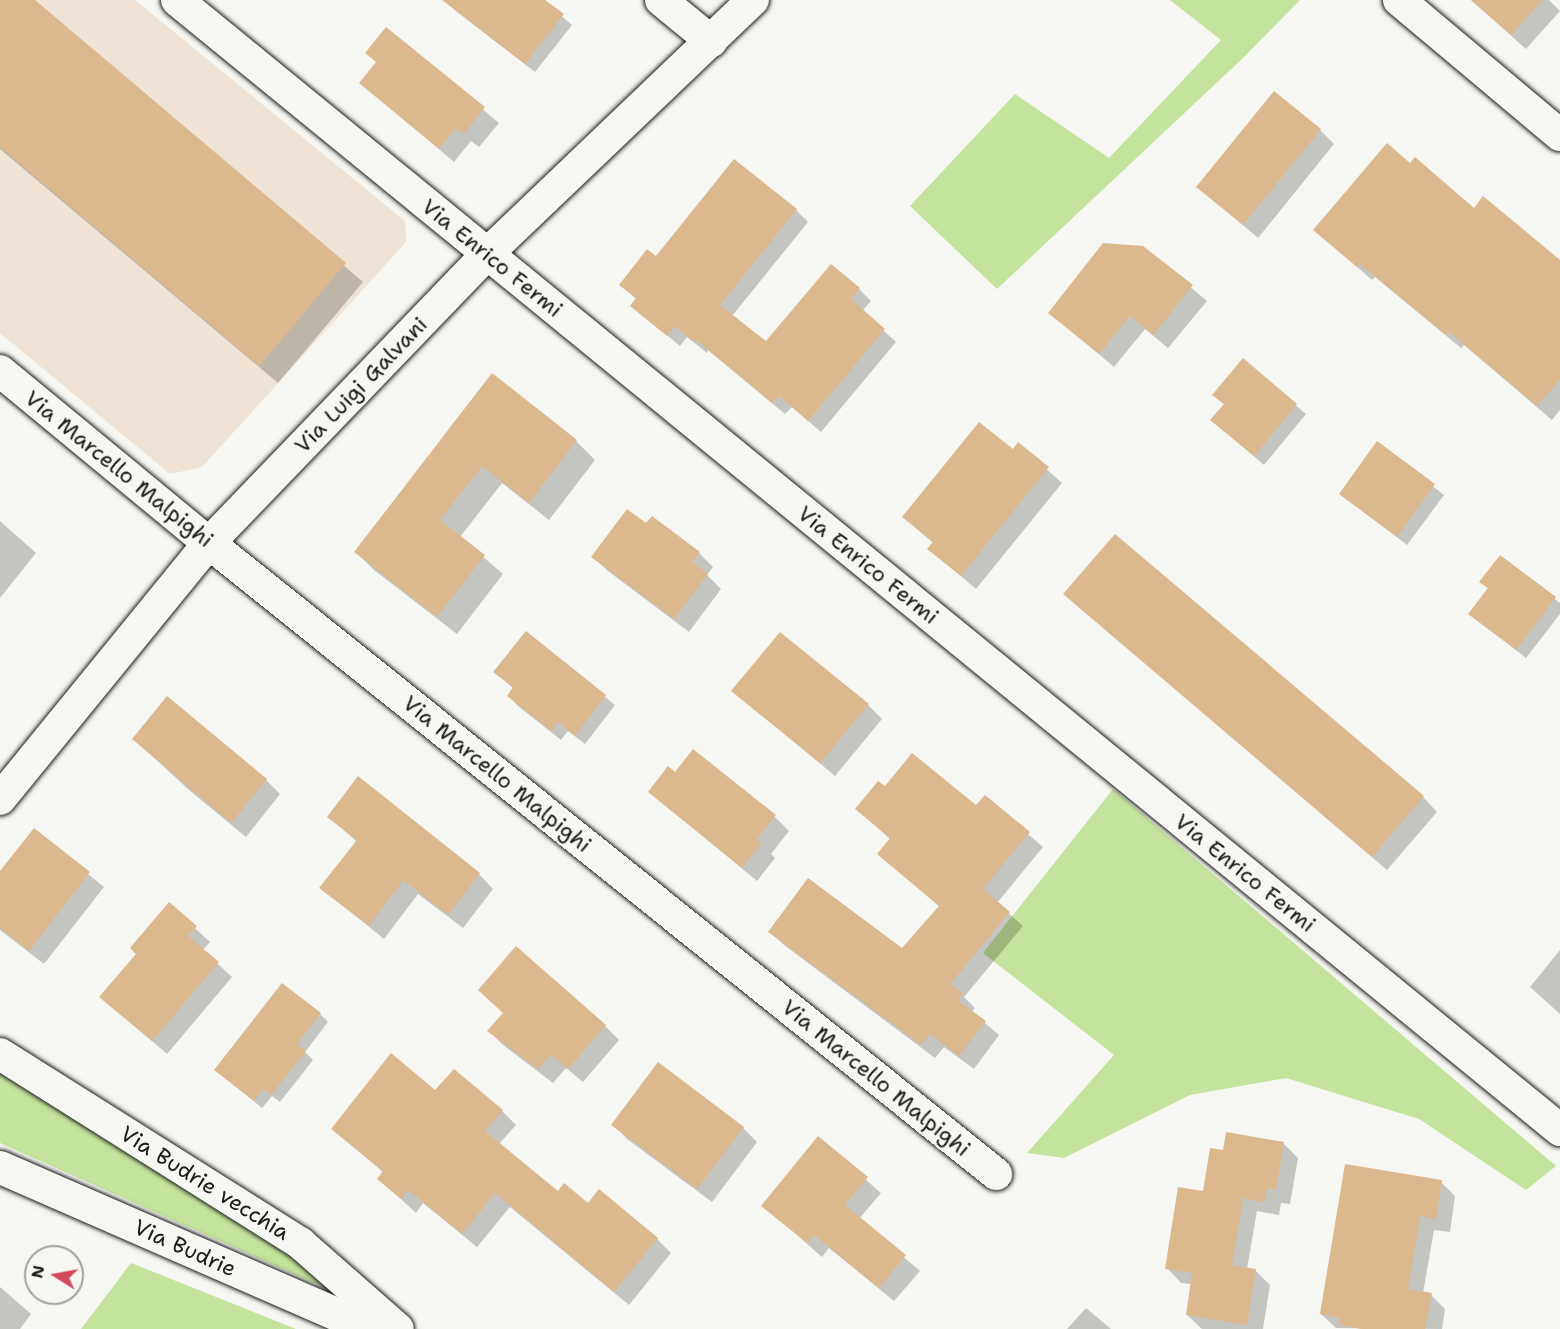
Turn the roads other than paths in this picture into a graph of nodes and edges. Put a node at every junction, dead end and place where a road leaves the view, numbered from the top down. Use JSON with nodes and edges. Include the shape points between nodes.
{"nodes":[{"id":1,"x":177,"y":0,"type":"edge"},
{"id":2,"x":661,"y":0,"type":"edge"},
{"id":3,"x":753,"y":0,"type":"edge"},
{"id":4,"x":1399,"y":0,"type":"edge"},
{"id":5,"x":711,"y":41,"type":"junction"},
{"id":6,"x":1560,"y":135,"type":"edge"},
{"id":7,"x":488,"y":254,"type":"junction"},
{"id":8,"x":0,"y":371,"type":"edge"},
{"id":9,"x":208,"y":543,"type":"junction"},
{"id":10,"x":0,"y":799,"type":"edge"},
{"id":11,"x":0,"y":1054,"type":"edge"},
{"id":12,"x":1560,"y":1130,"type":"edge"},
{"id":13,"x":0,"y":1167,"type":"edge"},
{"id":14,"x":996,"y":1174,"type":"dead end"},
{"id":15,"x":371,"y":1329,"type":"edge"},
{"id":16,"x":398,"y":1329,"type":"edge"}],
"edges":[{"from":1,"to":7,"type":"street","name":"Via Enrico Fermi"},
{"from":2,"to":5,"type":"street"},
{"from":3,"to":5,"type":"street","name":"Via Luigi Galvani"},
{"from":4,"to":6,"type":"street"},
{"from":5,"to":7,"type":"street","name":"Via Luigi Galvani"},
{"from":7,"to":9,"type":"street","name":"Via Luigi Galvani"},
{"from":7,"to":12,"type":"street","name":"Via Enrico Fermi"},
{"from":8,"to":9,"type":"street","name":"Via Marcello Malpighi"},
{"from":9,"to":10,"type":"street","name":"Via Luigi Galvani"},
{"from":9,"to":14,"type":"street","name":"Via Marcello Malpighi"},
{"from":11,"to":16,"type":"street","name":"Via Budrie vecchia","via":[[300,1243]]},
{"from":13,"to":15,"type":"main road","name":"Via Budrie"}]}
